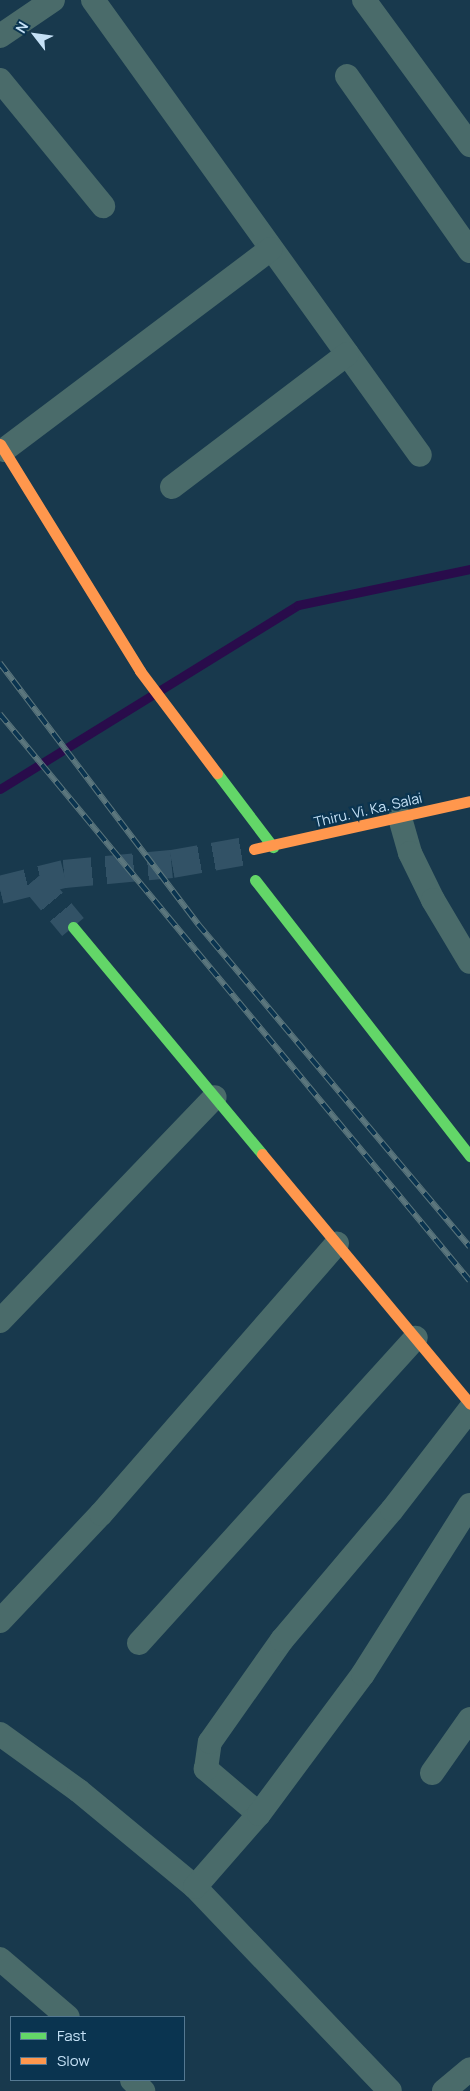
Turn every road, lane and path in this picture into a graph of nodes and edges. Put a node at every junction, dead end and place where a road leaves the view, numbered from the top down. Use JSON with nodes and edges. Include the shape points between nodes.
{"nodes":[{"id":1,"x":53,"y":0,"type":"edge"},
{"id":2,"x":93,"y":0,"type":"edge"},
{"id":3,"x":364,"y":0,"type":"edge"},
{"id":4,"x":3,"y":29,"type":"edge"},
{"id":5,"x":347,"y":76,"type":"dead end"},
{"id":6,"x":0,"y":80,"type":"edge"},
{"id":7,"x":467,"y":133,"type":"edge"},
{"id":8,"x":103,"y":206,"type":"dead end"},
{"id":9,"x":271,"y":249,"type":"junction"},
{"id":10,"x":470,"y":251,"type":"edge"},
{"id":11,"x":347,"y":354,"type":"junction"},
{"id":12,"x":2,"y":447,"type":"edge"},
{"id":13,"x":420,"y":455,"type":"dead end"},
{"id":14,"x":172,"y":487,"type":"dead end"},
{"id":15,"x":470,"y":801,"type":"edge"},
{"id":16,"x":400,"y":818,"type":"junction"},
{"id":17,"x":273,"y":847,"type":"junction"},
{"id":18,"x":251,"y":850,"type":"tunnel mouth"},
{"id":19,"x":255,"y":880,"type":"dead end"},
{"id":20,"x":73,"y":928,"type":"tunnel mouth"},
{"id":21,"x":470,"y":962,"type":"edge"},
{"id":22,"x":215,"y":1097,"type":"junction"},
{"id":23,"x":470,"y":1156,"type":"edge"},
{"id":24,"x":337,"y":1243,"type":"junction"},
{"id":25,"x":0,"y":1321,"type":"edge"},
{"id":26,"x":416,"y":1338,"type":"junction"},
{"id":27,"x":470,"y":1404,"type":"edge"},
{"id":28,"x":470,"y":1409,"type":"edge"},
{"id":29,"x":470,"y":1505,"type":"edge"},
{"id":30,"x":0,"y":1621,"type":"edge"},
{"id":31,"x":139,"y":1643,"type":"dead end"},
{"id":32,"x":470,"y":1718,"type":"edge"},
{"id":33,"x":0,"y":1734,"type":"edge"},
{"id":34,"x":432,"y":1773,"type":"dead end"},
{"id":35,"x":259,"y":1814,"type":"junction"},
{"id":36,"x":195,"y":1888,"type":"junction"},
{"id":37,"x":0,"y":1959,"type":"edge"},
{"id":38,"x":67,"y":2016,"type":"edge"},
{"id":39,"x":470,"y":2069,"type":"edge"},
{"id":40,"x":133,"y":2081,"type":"edge"},
{"id":41,"x":142,"y":2091,"type":"edge"},
{"id":42,"x":390,"y":2091,"type":"edge"},
{"id":43,"x":444,"y":2091,"type":"edge"}],
"edges":[{"from":1,"to":4,"type":"street"},
{"from":2,"to":9,"type":"street"},
{"from":3,"to":7,"type":"street"},
{"from":5,"to":10,"type":"street"},
{"from":6,"to":8,"type":"street"},
{"from":9,"to":11,"type":"street"},
{"from":9,"to":12,"type":"street"},
{"from":11,"to":13,"type":"street"},
{"from":11,"to":14,"type":"street"},
{"from":12,"to":17,"type":"street","via":[[140,671]]},
{"from":15,"to":16,"type":"street","name":"Thiru. Vi. Ka. Salai"},
{"from":16,"to":17,"type":"street","name":"Thiru. Vi. Ka. Salai"},
{"from":16,"to":21,"type":"street","via":[[410,852],[433,900]]},
{"from":17,"to":18,"type":"street","name":"Thiru. Vi. Ka. Salai"},
{"from":19,"to":23,"type":"street"},
{"from":20,"to":22,"type":"street"},
{"from":22,"to":24,"type":"street"},
{"from":22,"to":25,"type":"street"},
{"from":24,"to":26,"type":"street"},
{"from":24,"to":30,"type":"street","via":[[101,1514]]},
{"from":26,"to":27,"type":"street"},
{"from":26,"to":31,"type":"street"},
{"from":28,"to":35,"type":"street","via":[[380,1525],[282,1640],[210,1742],[206,1769]]},
{"from":29,"to":35,"type":"street","via":[[363,1674]]},
{"from":32,"to":34,"type":"street"},
{"from":33,"to":36,"type":"street","via":[[79,1791]]},
{"from":35,"to":36,"type":"street"},
{"from":36,"to":42,"type":"street"},
{"from":37,"to":38,"type":"street"},
{"from":39,"to":43,"type":"street"},
{"from":40,"to":41,"type":"street"}]}
